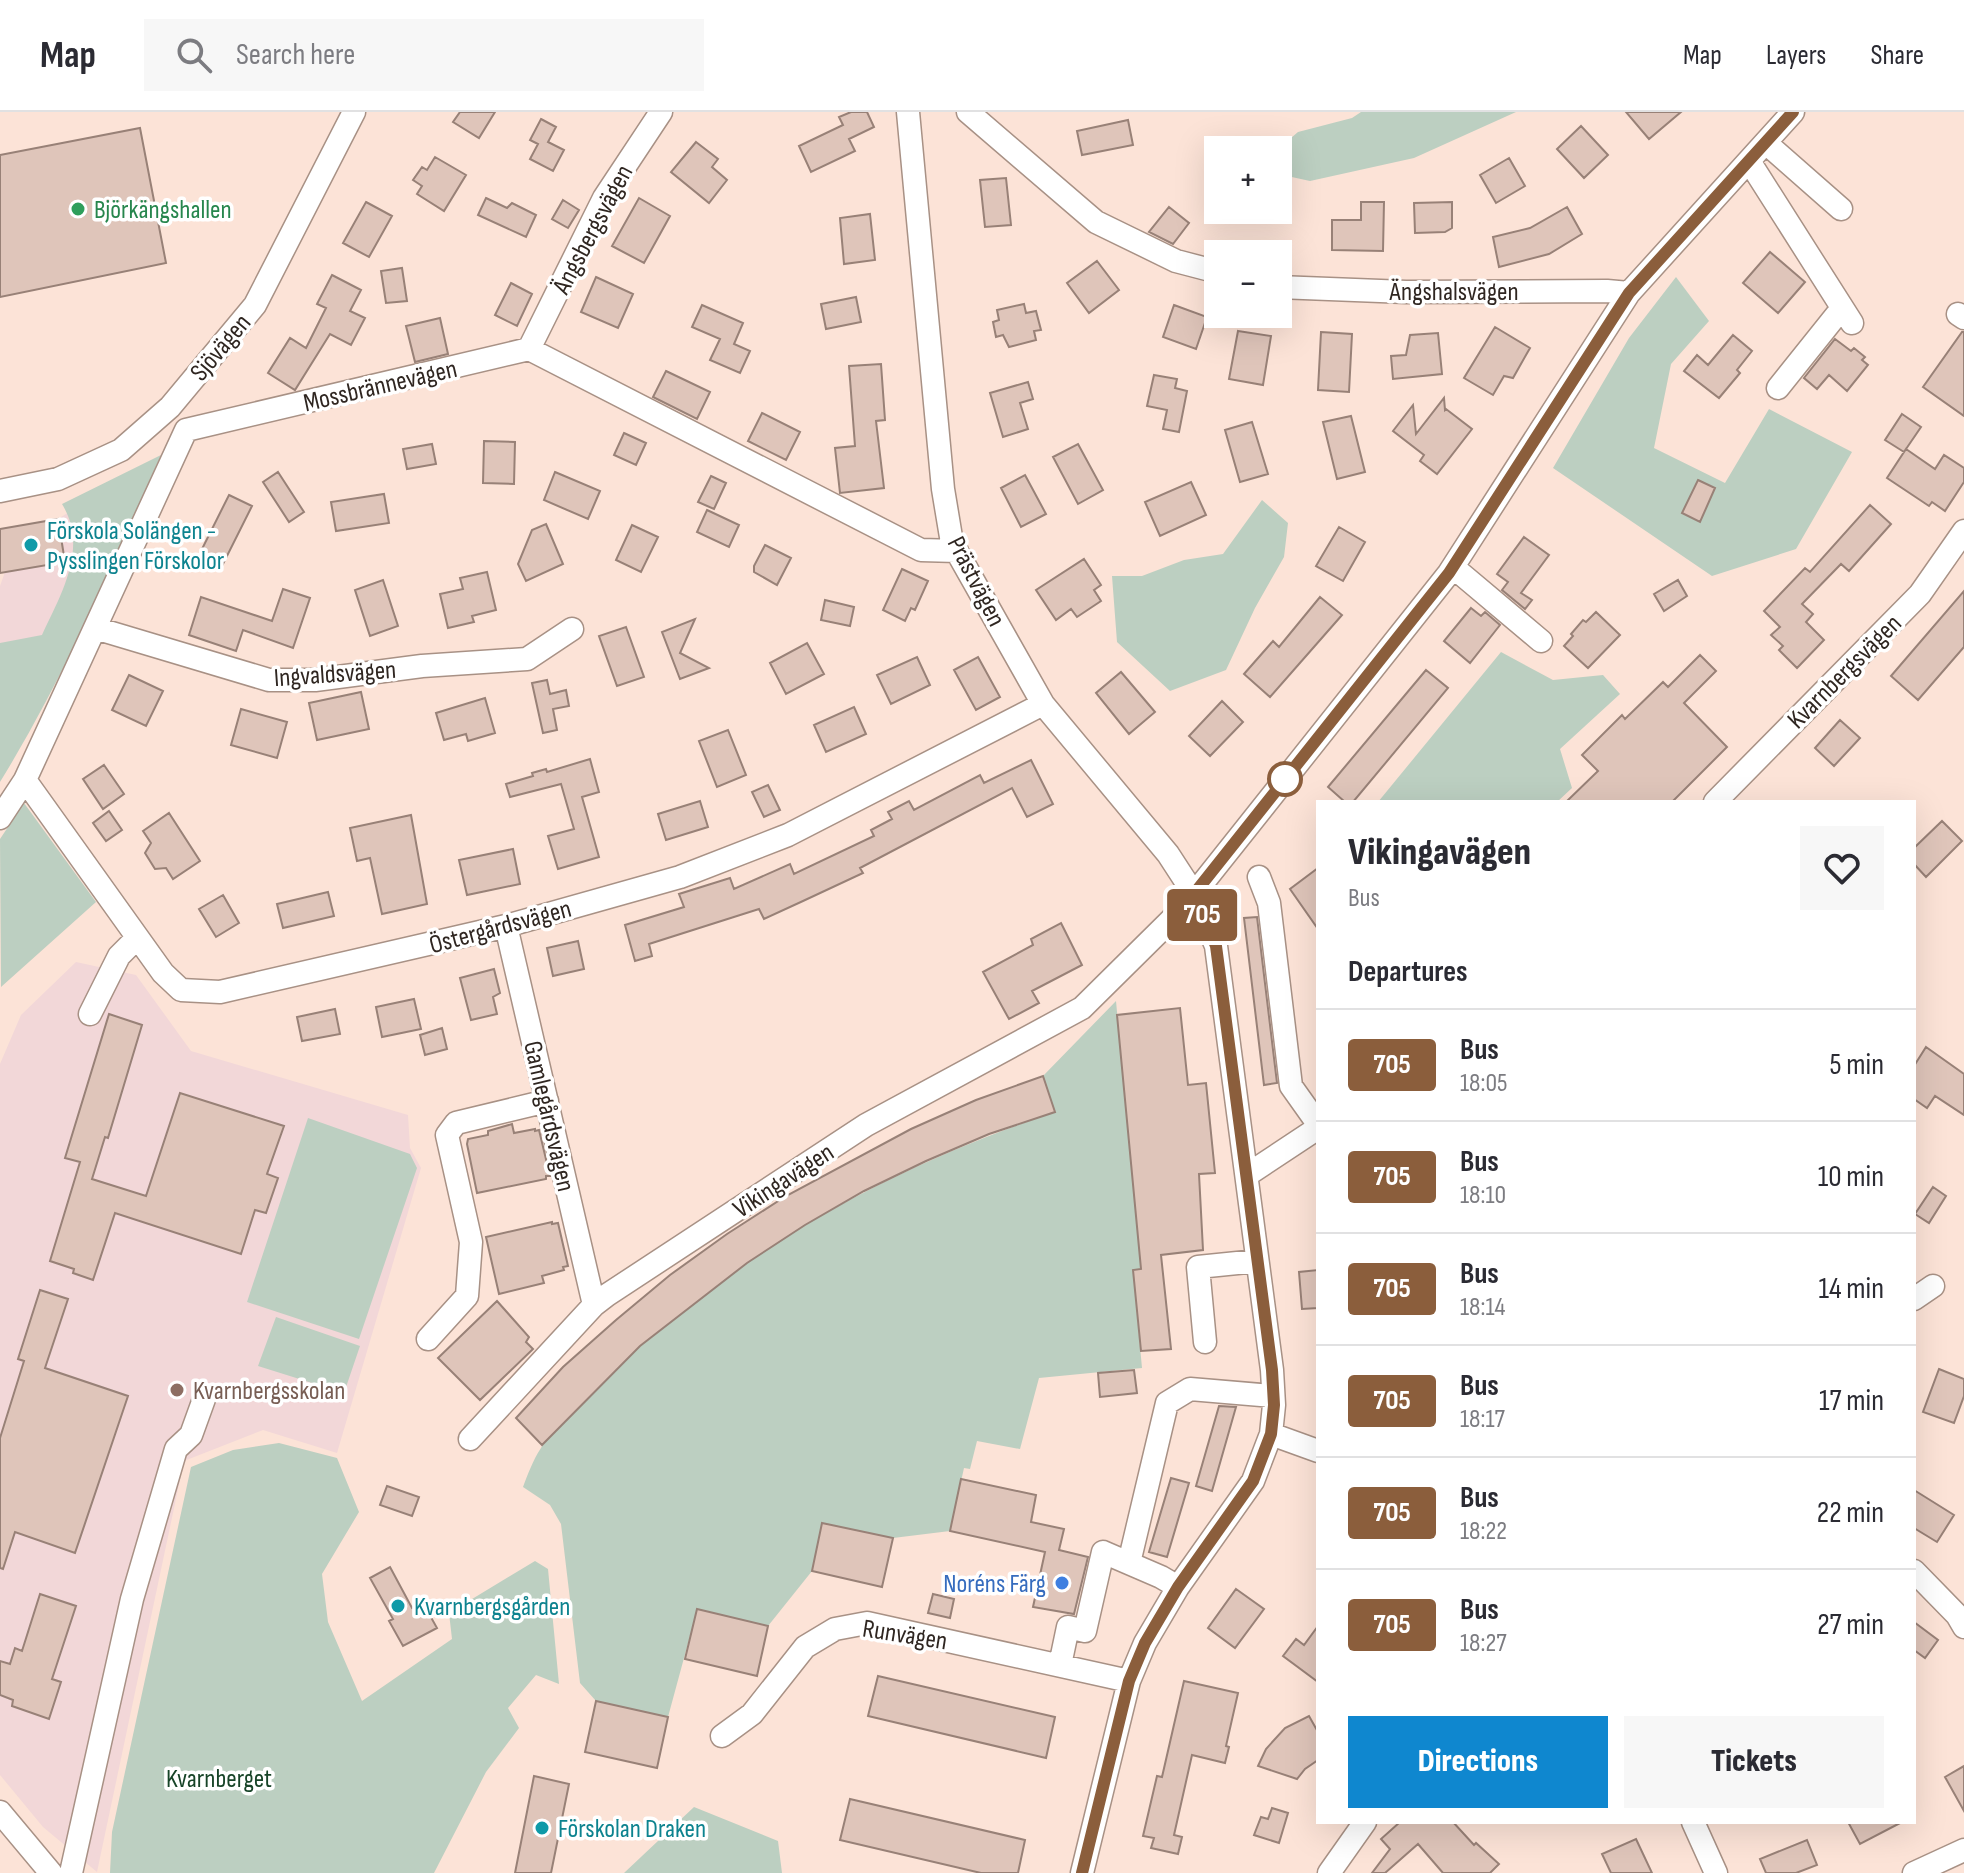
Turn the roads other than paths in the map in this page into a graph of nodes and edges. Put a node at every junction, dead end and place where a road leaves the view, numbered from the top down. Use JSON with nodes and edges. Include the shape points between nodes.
{"nodes":[{"id":1,"x":354,"y":112,"type":"edge"},
{"id":2,"x":661,"y":112,"type":"edge"},
{"id":3,"x":908,"y":112,"type":"edge"},
{"id":4,"x":968,"y":112,"type":"edge"},
{"id":5,"x":1793,"y":112,"type":"edge"},
{"id":6,"x":1766,"y":143,"type":"junction"},
{"id":7,"x":1749,"y":161,"type":"junction"},
{"id":8,"x":1841,"y":209,"type":"dead end"},
{"id":9,"x":1204,"y":268,"type":"edge"},
{"id":10,"x":1292,"y":288,"type":"edge"},
{"id":11,"x":1629,"y":293,"type":"junction"},
{"id":12,"x":529,"y":349,"type":"junction"},
{"id":13,"x":1778,"y":388,"type":"dead end"},
{"id":14,"x":0,"y":491,"type":"edge"},
{"id":15,"x":1964,"y":531,"type":"edge"},
{"id":16,"x":957,"y":551,"type":"junction"},
{"id":17,"x":1453,"y":567,"type":"junction"},
{"id":18,"x":95,"y":628,"type":"junction"},
{"id":19,"x":572,"y":629,"type":"dead end"},
{"id":20,"x":1541,"y":641,"type":"dead end"},
{"id":21,"x":1043,"y":704,"type":"junction"},
{"id":22,"x":25,"y":780,"type":"junction"},
{"id":23,"x":1717,"y":800,"type":"edge"},
{"id":24,"x":0,"y":818,"type":"edge"},
{"id":25,"x":1259,"y":877,"type":"dead end"},
{"id":26,"x":1194,"y":894,"type":"junction"},
{"id":27,"x":506,"y":926,"type":"junction"},
{"id":28,"x":137,"y":938,"type":"junction"},
{"id":29,"x":90,"y":1014,"type":"dead end"},
{"id":30,"x":547,"y":1101,"type":"junction"},
{"id":31,"x":1316,"y":1123,"type":"edge"},
{"id":32,"x":1316,"y":1127,"type":"edge"},
{"id":33,"x":1247,"y":1175,"type":"junction"},
{"id":34,"x":1257,"y":1261,"type":"junction"},
{"id":35,"x":1933,"y":1286,"type":"dead end"},
{"id":36,"x":1916,"y":1298,"type":"edge"},
{"id":37,"x":594,"y":1305,"type":"junction"},
{"id":38,"x":428,"y":1339,"type":"dead end"},
{"id":39,"x":1205,"y":1342,"type":"dead end"},
{"id":40,"x":1273,"y":1396,"type":"junction"},
{"id":41,"x":204,"y":1399,"type":"dead end"},
{"id":42,"x":1271,"y":1434,"type":"junction"},
{"id":43,"x":470,"y":1439,"type":"dead end"},
{"id":44,"x":1316,"y":1450,"type":"edge"},
{"id":45,"x":1129,"y":1563,"type":"junction"},
{"id":46,"x":1916,"y":1573,"type":"edge"},
{"id":47,"x":1178,"y":1587,"type":"junction"},
{"id":48,"x":1964,"y":1627,"type":"edge"},
{"id":49,"x":1060,"y":1665,"type":"junction"},
{"id":50,"x":1129,"y":1681,"type":"junction"},
{"id":51,"x":722,"y":1736,"type":"dead end"},
{"id":52,"x":0,"y":1812,"type":"edge"},
{"id":53,"x":1364,"y":1824,"type":"edge"},
{"id":54,"x":1694,"y":1824,"type":"edge"},
{"id":55,"x":1964,"y":1850,"type":"edge"},
{"id":56,"x":51,"y":1873,"type":"edge"},
{"id":57,"x":71,"y":1873,"type":"edge"},
{"id":58,"x":1082,"y":1873,"type":"edge"},
{"id":59,"x":1329,"y":1873,"type":"edge"},
{"id":60,"x":1716,"y":1873,"type":"edge"},
{"id":61,"x":1914,"y":1873,"type":"edge"}],
"edges":[{"from":1,"to":14,"type":"street","name":"Sjövägen","via":[[255,305],[170,407],[121,450],[58,479]]},
{"from":2,"to":12,"type":"street","name":"Ängsbergsvägen","via":[[604,198]]},
{"from":3,"to":16,"type":"street","name":"Prästvägen","via":[[943,489]]},
{"from":4,"to":9,"type":"street","via":[[1096,222],[1176,261]]},
{"from":5,"to":6,"type":"street","name":"Vikingavägen"},
{"from":6,"to":7,"type":"street","name":"Vikingavägen"},
{"from":6,"to":8,"type":"street"},
{"from":7,"to":11,"type":"street","name":"Vikingavägen"},
{"from":7,"to":13,"type":"street","via":[[1847,315]]},
{"from":10,"to":11,"type":"street","name":"Ängshalsvägen"},
{"from":11,"to":17,"type":"street","name":"Vikingavägen"},
{"from":12,"to":16,"type":"street","via":[[921,550]]},
{"from":12,"to":18,"type":"street","name":"Mossbrännevägen","via":[[186,430]]},
{"from":15,"to":23,"type":"street","name":"Kvarnbergsvägen","via":[[1920,594]]},
{"from":16,"to":21,"type":"street","name":"Prästvägen"},
{"from":17,"to":20,"type":"street"},
{"from":17,"to":26,"type":"street","name":"Vikingavägen"},
{"from":18,"to":19,"type":"street","name":"Ingvaldsvägen","via":[[269,680],[527,659]]},
{"from":18,"to":22,"type":"street","name":"Mossbrännevägen"},
{"from":21,"to":26,"type":"street","name":"Prästvägen","via":[[1168,854]]},
{"from":21,"to":27,"type":"street","name":"Östergårdsvägen","via":[[788,835],[680,877]]},
{"from":22,"to":24,"type":"street","name":"Mossbrännevägen"},
{"from":22,"to":28,"type":"street","name":"Östergårdsvägen"},
{"from":25,"to":31,"type":"street","via":[[1269,903],[1291,1086]]},
{"from":26,"to":33,"type":"street","name":"Prästvägen","via":[[1216,946]]},
{"from":26,"to":37,"type":"street","name":"Vikingavägen","via":[[1082,1008],[866,1125]]},
{"from":27,"to":28,"type":"street","name":"Östergårdsvägen","via":[[220,992],[181,990]]},
{"from":27,"to":30,"type":"street","name":"Gamlegårdsvägen"},
{"from":28,"to":29,"type":"street","via":[[119,956]]},
{"from":30,"to":37,"type":"street","name":"Gamlegårdsvägen"},
{"from":30,"to":38,"type":"street","via":[[456,1123],[447,1135],[471,1242],[467,1296]]},
{"from":32,"to":33,"type":"street"},
{"from":33,"to":34,"type":"street","name":"Prästvägen"},
{"from":34,"to":39,"type":"street","via":[[1198,1267]]},
{"from":34,"to":40,"type":"street","name":"Prästvägen"},
{"from":35,"to":36,"type":"street"},
{"from":37,"to":43,"type":"street","name":"Vikingavägen"},
{"from":40,"to":42,"type":"street","name":"Prästvägen"},
{"from":40,"to":45,"type":"street","via":[[1190,1389],[1167,1403]]},
{"from":41,"to":57,"type":"street","via":[[191,1435],[176,1449],[132,1599]]},
{"from":42,"to":44,"type":"street"},
{"from":42,"to":47,"type":"street","name":"Prästvägen","via":[[1253,1481]]},
{"from":45,"to":47,"type":"street"},
{"from":45,"to":49,"type":"street","via":[[1103,1552],[1085,1631],[1068,1627]]},
{"from":46,"to":48,"type":"street"},
{"from":47,"to":50,"type":"street","name":"Prästvägen"},
{"from":49,"to":50,"type":"street","name":"Runvägen"},
{"from":49,"to":51,"type":"street","name":"Runvägen","via":[[867,1623],[835,1629],[805,1647],[752,1714]]},
{"from":50,"to":58,"type":"street","name":"Prästvägen"},
{"from":52,"to":56,"type":"street"},
{"from":53,"to":59,"type":"street"},
{"from":54,"to":60,"type":"street"},
{"from":55,"to":61,"type":"street"}]}
